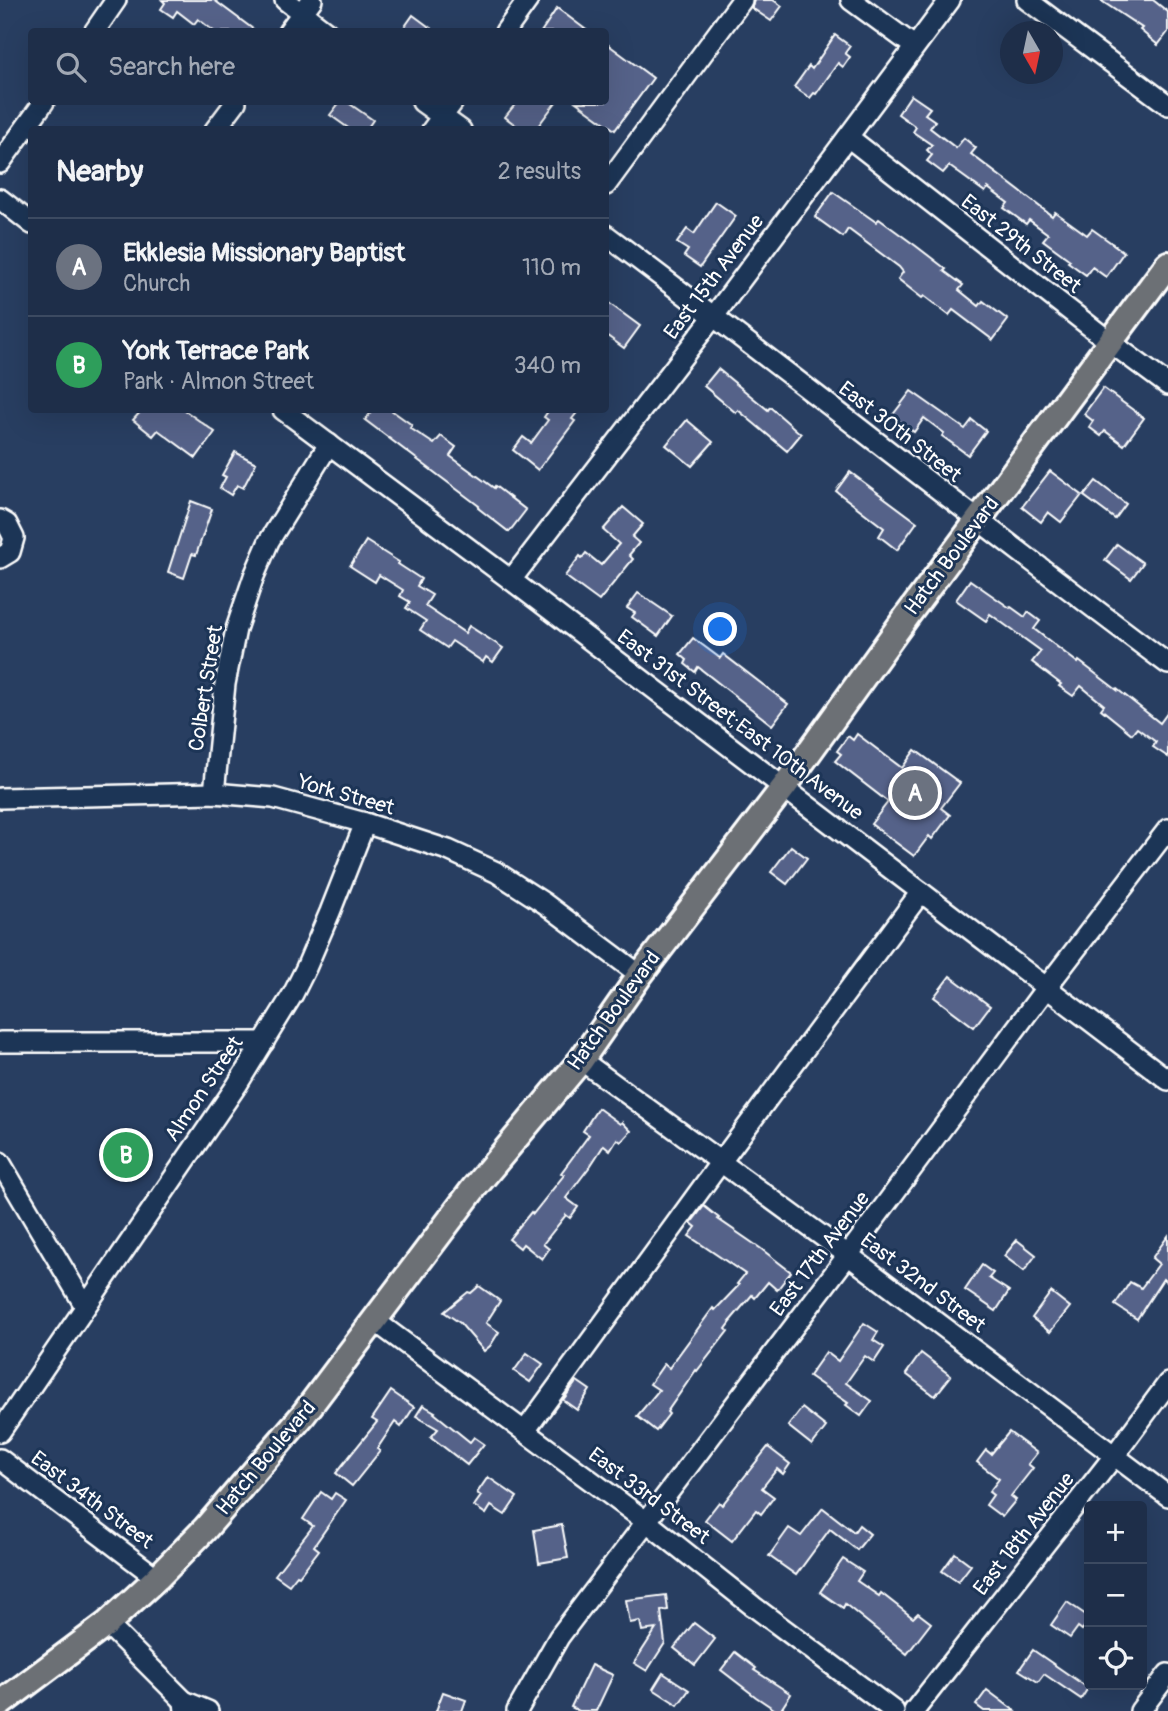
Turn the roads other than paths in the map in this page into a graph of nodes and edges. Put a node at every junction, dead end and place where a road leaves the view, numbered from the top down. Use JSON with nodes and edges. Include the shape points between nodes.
{"nodes":[{"id":1,"x":116,"y":0,"type":"edge"},
{"id":2,"x":285,"y":0,"type":"edge"},
{"id":3,"x":528,"y":0,"type":"edge"},
{"id":4,"x":742,"y":0,"type":"edge"},
{"id":5,"x":851,"y":0,"type":"edge"},
{"id":6,"x":950,"y":0,"type":"edge"},
{"id":7,"x":1027,"y":0,"type":"edge"},
{"id":8,"x":307,"y":7,"type":"edge"},
{"id":9,"x":97,"y":28,"type":"edge"},
{"id":10,"x":291,"y":28,"type":"edge"},
{"id":11,"x":324,"y":28,"type":"edge"},
{"id":12,"x":508,"y":28,"type":"edge"},
{"id":13,"x":914,"y":46,"type":"junction"},
{"id":14,"x":42,"y":105,"type":"edge"},
{"id":15,"x":234,"y":105,"type":"edge"},
{"id":16,"x":426,"y":105,"type":"edge"},
{"id":17,"x":1168,"y":105,"type":"edge"},
{"id":18,"x":442,"y":116,"type":"edge"},
{"id":19,"x":218,"y":126,"type":"edge"},
{"id":20,"x":848,"y":136,"type":"junction"},
{"id":21,"x":0,"y":163,"type":"edge"},
{"id":22,"x":609,"y":181,"type":"edge"},
{"id":23,"x":0,"y":199,"type":"edge"},
{"id":24,"x":28,"y":220,"type":"edge"},
{"id":25,"x":609,"y":237,"type":"edge"},
{"id":26,"x":1168,"y":264,"type":"edge"},
{"id":27,"x":714,"y":316,"type":"junction"},
{"id":28,"x":1110,"y":342,"type":"junction"},
{"id":29,"x":1168,"y":385,"type":"edge"},
{"id":30,"x":287,"y":413,"type":"edge"},
{"id":31,"x":329,"y":444,"type":"junction"},
{"id":32,"x":0,"y":520,"type":"edge"},
{"id":33,"x":978,"y":521,"type":"junction"},
{"id":34,"x":0,"y":558,"type":"edge"},
{"id":35,"x":511,"y":580,"type":"junction"},
{"id":36,"x":1168,"y":664,"type":"edge"},
{"id":37,"x":784,"y":787,"type":"junction"},
{"id":38,"x":214,"y":793,"type":"junction"},
{"id":39,"x":0,"y":798,"type":"edge"},
{"id":40,"x":365,"y":823,"type":"junction"},
{"id":41,"x":1168,"y":829,"type":"edge"},
{"id":42,"x":921,"y":892,"type":"junction"},
{"id":43,"x":640,"y":975,"type":"junction"},
{"id":44,"x":1046,"y":988,"type":"junction"},
{"id":45,"x":0,"y":1042,"type":"edge"},
{"id":46,"x":264,"y":1042,"type":"junction"},
{"id":47,"x":581,"y":1060,"type":"junction"},
{"id":48,"x":1168,"y":1080,"type":"edge"},
{"id":49,"x":0,"y":1162,"type":"edge"},
{"id":50,"x":720,"y":1163,"type":"junction"},
{"id":51,"x":848,"y":1255,"type":"junction"},
{"id":52,"x":85,"y":1306,"type":"junction"},
{"id":53,"x":375,"y":1321,"type":"junction"},
{"id":54,"x":1168,"y":1383,"type":"edge"},
{"id":55,"x":525,"y":1431,"type":"junction"},
{"id":56,"x":0,"y":1432,"type":"edge"},
{"id":57,"x":1114,"y":1456,"type":"junction"},
{"id":58,"x":0,"y":1458,"type":"edge"},
{"id":59,"x":1168,"y":1496,"type":"edge"},
{"id":60,"x":647,"y":1522,"type":"junction"},
{"id":61,"x":157,"y":1578,"type":"junction"},
{"id":62,"x":107,"y":1625,"type":"junction"},
{"id":63,"x":1168,"y":1674,"type":"edge"},
{"id":64,"x":0,"y":1704,"type":"edge"},
{"id":65,"x":184,"y":1706,"type":"edge"},
{"id":66,"x":208,"y":1711,"type":"edge"},
{"id":67,"x":517,"y":1711,"type":"edge"},
{"id":68,"x":894,"y":1711,"type":"edge"},
{"id":69,"x":914,"y":1711,"type":"edge"},
{"id":70,"x":1140,"y":1711,"type":"edge"}],
"edges":[{"from":1,"to":9,"type":"street"},
{"from":2,"to":8,"type":"street"},
{"from":3,"to":12,"type":"street"},
{"from":4,"to":22,"type":"street"},
{"from":5,"to":13,"type":"street"},
{"from":6,"to":13,"type":"street","name":"East 15th Avenue"},
{"from":7,"to":17,"type":"street"},
{"from":8,"to":10,"type":"street"},
{"from":8,"to":11,"type":"street"},
{"from":13,"to":20,"type":"street","name":"East 15th Avenue"},
{"from":14,"to":21,"type":"street"},
{"from":15,"to":19,"type":"street"},
{"from":16,"to":18,"type":"street"},
{"from":20,"to":27,"type":"street","name":"East 15th Avenue"},
{"from":20,"to":28,"type":"street","name":"East 29th Street"},
{"from":23,"to":24,"type":"street"},
{"from":25,"to":27,"type":"street","name":"East 30th Street"},
{"from":26,"to":28,"type":"main road","name":"Hatch Boulevard"},
{"from":27,"to":33,"type":"street","name":"East 30th Street"},
{"from":27,"to":35,"type":"street","name":"East 15th Avenue"},
{"from":28,"to":29,"type":"street","name":"East 29th Street"},
{"from":28,"to":33,"type":"main road","name":"Hatch Boulevard"},
{"from":30,"to":31,"type":"street","name":"East 31st Street;East 10th Avenue"},
{"from":31,"to":35,"type":"street","name":"East 31st Street;East 10th Avenue"},
{"from":31,"to":38,"type":"street","name":"Colbert Street","via":[[269,541],[236,629],[225,684]]},
{"from":32,"to":34,"type":"street","via":[[14,538],[10,552]]},
{"from":33,"to":36,"type":"street","name":"East 30th Street"},
{"from":33,"to":37,"type":"main road","name":"Hatch Boulevard"},
{"from":35,"to":37,"type":"street","name":"East 31st Street;East 10th Avenue"},
{"from":37,"to":42,"type":"street","name":"East 31st Street;East 10th Avenue"},
{"from":37,"to":43,"type":"main road","name":"Hatch Boulevard"},
{"from":38,"to":39,"type":"street","name":"York Street"},
{"from":38,"to":40,"type":"street","name":"York Street","via":[[273,798]]},
{"from":40,"to":43,"type":"street","name":"York Street","via":[[448,850],[496,872]]},
{"from":40,"to":46,"type":"street","name":"Almon Street","via":[[306,968]]},
{"from":41,"to":44,"type":"street","name":"East 17th Avenue"},
{"from":42,"to":44,"type":"street","name":"East 31st Street;East 10th Avenue"},
{"from":42,"to":50,"type":"street"},
{"from":43,"to":47,"type":"main road","name":"Hatch Boulevard"},
{"from":44,"to":48,"type":"street","name":"East 31st Street;East 10th Avenue"},
{"from":44,"to":51,"type":"street","name":"East 17th Avenue"},
{"from":45,"to":46,"type":"street"},
{"from":46,"to":52,"type":"street","name":"Almon Street"},
{"from":47,"to":50,"type":"street","name":"East 32nd Street"},
{"from":47,"to":53,"type":"main road","name":"Hatch Boulevard","via":[[474,1188]]},
{"from":49,"to":52,"type":"street"},
{"from":50,"to":51,"type":"street","name":"East 32nd Street"},
{"from":50,"to":55,"type":"street"},
{"from":51,"to":57,"type":"street","name":"East 32nd Street"},
{"from":51,"to":60,"type":"street","name":"East 17th Avenue"},
{"from":52,"to":56,"type":"street","name":"Almon Street"},
{"from":53,"to":55,"type":"street","name":"East 33rd Street"},
{"from":53,"to":61,"type":"main road","name":"Hatch Boulevard","via":[[254,1474]]},
{"from":54,"to":57,"type":"street","name":"East 18th Avenue"},
{"from":55,"to":60,"type":"street","name":"East 33rd Street"},
{"from":57,"to":59,"type":"street","name":"East 32nd Street"},
{"from":57,"to":69,"type":"street","name":"East 18th Avenue"},
{"from":58,"to":61,"type":"street","name":"East 34th Street"},
{"from":60,"to":67,"type":"street","name":"East 17th Avenue","via":[[559,1637]]},
{"from":60,"to":68,"type":"street","name":"East 33rd Street"},
{"from":61,"to":62,"type":"main road","name":"Hatch Boulevard"},
{"from":62,"to":64,"type":"main road","name":"Hatch Boulevard"},
{"from":62,"to":65,"type":"street"},
{"from":63,"to":70,"type":"street"},
{"from":65,"to":66,"type":"street"}]}
